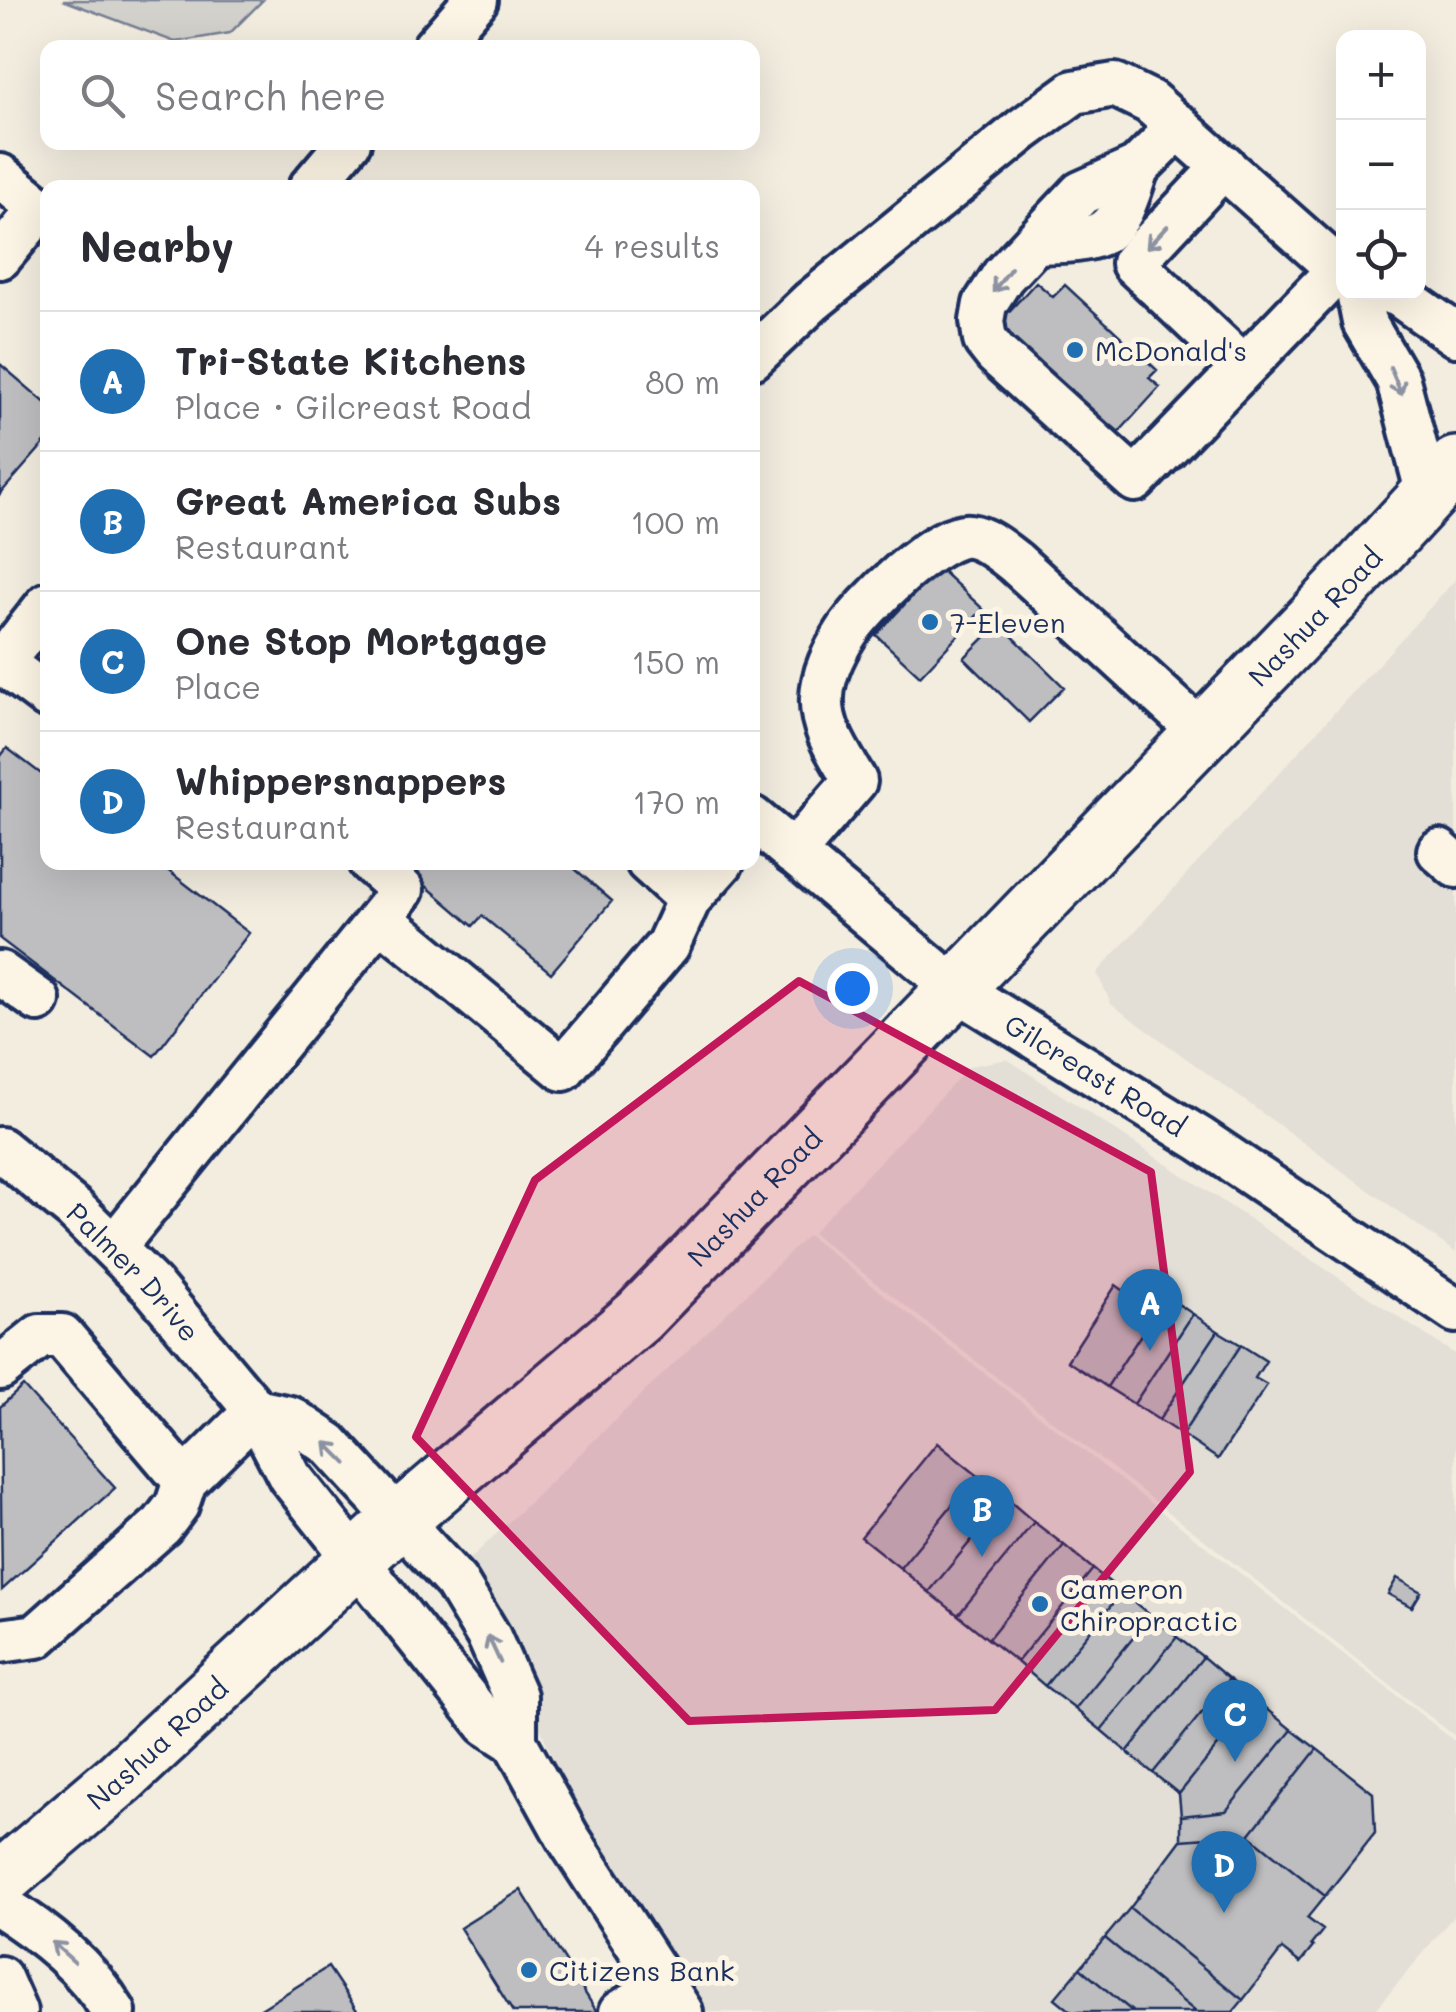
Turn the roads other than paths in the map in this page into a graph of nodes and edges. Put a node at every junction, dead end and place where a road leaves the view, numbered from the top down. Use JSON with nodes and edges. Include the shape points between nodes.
{"nodes":[{"id":1,"x":476,"y":0,"type":"edge"},
{"id":2,"x":441,"y":40,"type":"edge"},
{"id":3,"x":1179,"y":126,"type":"junction"},
{"id":4,"x":342,"y":150,"type":"edge"},
{"id":5,"x":1224,"y":166,"type":"junction"},
{"id":6,"x":0,"y":176,"type":"edge"},
{"id":7,"x":317,"y":180,"type":"edge"},
{"id":8,"x":40,"y":209,"type":"edge"},
{"id":9,"x":40,"y":216,"type":"edge"},
{"id":10,"x":0,"y":257,"type":"edge"},
{"id":11,"x":1336,"y":270,"type":"edge"},
{"id":12,"x":1336,"y":288,"type":"edge"},
{"id":13,"x":1355,"y":300,"type":"edge"},
{"id":14,"x":1405,"y":300,"type":"edge"},
{"id":15,"x":1456,"y":335,"type":"edge"},
{"id":16,"x":760,"y":350,"type":"edge"},
{"id":17,"x":1243,"y":367,"type":"junction"},
{"id":18,"x":1442,"y":480,"type":"edge"},
{"id":19,"x":40,"y":614,"type":"edge"},
{"id":20,"x":2,"y":664,"type":"edge"},
{"id":21,"x":40,"y":691,"type":"edge"},
{"id":22,"x":1202,"y":732,"type":"junction"},
{"id":23,"x":760,"y":827,"type":"edge"},
{"id":24,"x":793,"y":853,"type":"junction"},
{"id":25,"x":379,"y":870,"type":"edge"},
{"id":26,"x":657,"y":870,"type":"edge"},
{"id":27,"x":715,"y":870,"type":"edge"},
{"id":28,"x":689,"y":900,"type":"junction"},
{"id":29,"x":380,"y":918,"type":"junction"},
{"id":30,"x":0,"y":973,"type":"edge"},
{"id":31,"x":955,"y":988,"type":"junction"},
{"id":32,"x":38,"y":1000,"type":"dead end"},
{"id":33,"x":0,"y":1149,"type":"edge"},
{"id":34,"x":114,"y":1247,"type":"junction"},
{"id":35,"x":1456,"y":1311,"type":"edge"},
{"id":36,"x":0,"y":1368,"type":"edge"},
{"id":37,"x":256,"y":1411,"type":"junction"},
{"id":38,"x":185,"y":1481,"type":"junction"},
{"id":39,"x":398,"y":1520,"type":"junction"},
{"id":40,"x":356,"y":1558,"type":"junction"},
{"id":41,"x":2,"y":1638,"type":"edge"},
{"id":42,"x":515,"y":1742,"type":"junction"},
{"id":43,"x":0,"y":1880,"type":"edge"},
{"id":44,"x":0,"y":1905,"type":"edge"},
{"id":45,"x":0,"y":1978,"type":"edge"},
{"id":46,"x":672,"y":1999,"type":"edge"},
{"id":47,"x":14,"y":2012,"type":"edge"},
{"id":48,"x":114,"y":2012,"type":"edge"},
{"id":49,"x":621,"y":2012,"type":"edge"}],
"edges":[{"from":1,"to":2,"type":"street"},
{"from":3,"to":5,"type":"street"},
{"from":3,"to":16,"type":"street","via":[[1115,85],[1074,92]]},
{"from":3,"to":17,"type":"street","one_way":true,"via":[[1136,168],[1081,193],[1003,276],[985,304],[985,340],[1135,480]]},
{"from":4,"to":7,"type":"street"},
{"from":5,"to":11,"type":"street"},
{"from":5,"to":17,"type":"street","one_way":true,"via":[[1134,263]]},
{"from":6,"to":8,"type":"street"},
{"from":9,"to":10,"type":"street"},
{"from":12,"to":17,"type":"street"},
{"from":13,"to":18,"type":"street","one_way":true},
{"from":14,"to":15,"type":"street"},
{"from":18,"to":22,"type":"main road","name":"Nashua Road"},
{"from":19,"to":20,"type":"street"},
{"from":20,"to":21,"type":"street"},
{"from":22,"to":24,"type":"street","via":[[1015,562],[969,536],[950,538],[924,553],[848,629],[828,664],[822,699],[828,734],[855,781]]},
{"from":22,"to":31,"type":"main road","name":"Nashua Road"},
{"from":23,"to":24,"type":"street","name":"Gilcreast Road"},
{"from":24,"to":31,"type":"street","name":"Gilcreast Road"},
{"from":25,"to":29,"type":"street","via":[[402,890]]},
{"from":26,"to":28,"type":"street"},
{"from":27,"to":28,"type":"street"},
{"from":28,"to":29,"type":"street","via":[[668,945],[563,1070]]},
{"from":29,"to":34,"type":"street"},
{"from":30,"to":32,"type":"street"},
{"from":31,"to":35,"type":"street","name":"Gilcreast Road","via":[[1200,1140]]},
{"from":31,"to":39,"type":"main road","name":"Nashua Road","via":[[639,1316]]},
{"from":33,"to":34,"type":"street","name":"Palmer Drive"},
{"from":34,"to":37,"type":"street","name":"Palmer Drive"},
{"from":36,"to":38,"type":"street","via":[[40,1336],[62,1336]]},
{"from":37,"to":38,"type":"street"},
{"from":39,"to":37,"type":"street","one_way":true,"via":[[330,1444],[290,1418]]},
{"from":37,"to":40,"type":"street","name":"Palmer Drive","via":[[290,1477]]},
{"from":38,"to":41,"type":"street","via":[[162,1525],[37,1636]]},
{"from":39,"to":40,"type":"main road","name":"Nashua Road"},
{"from":42,"to":39,"type":"street","one_way":true,"via":[[515,1696],[489,1637],[456,1582]]},
{"from":40,"to":42,"type":"street","name":"Palmer Drive","via":[[487,1724]]},
{"from":40,"to":43,"type":"main road","name":"Nashua Road"},
{"from":42,"to":46,"type":"street"},
{"from":48,"to":44,"type":"street","one_way":true,"via":[[66,1953]]},
{"from":45,"to":47,"type":"street"},
{"from":46,"to":49,"type":"street"}]}
